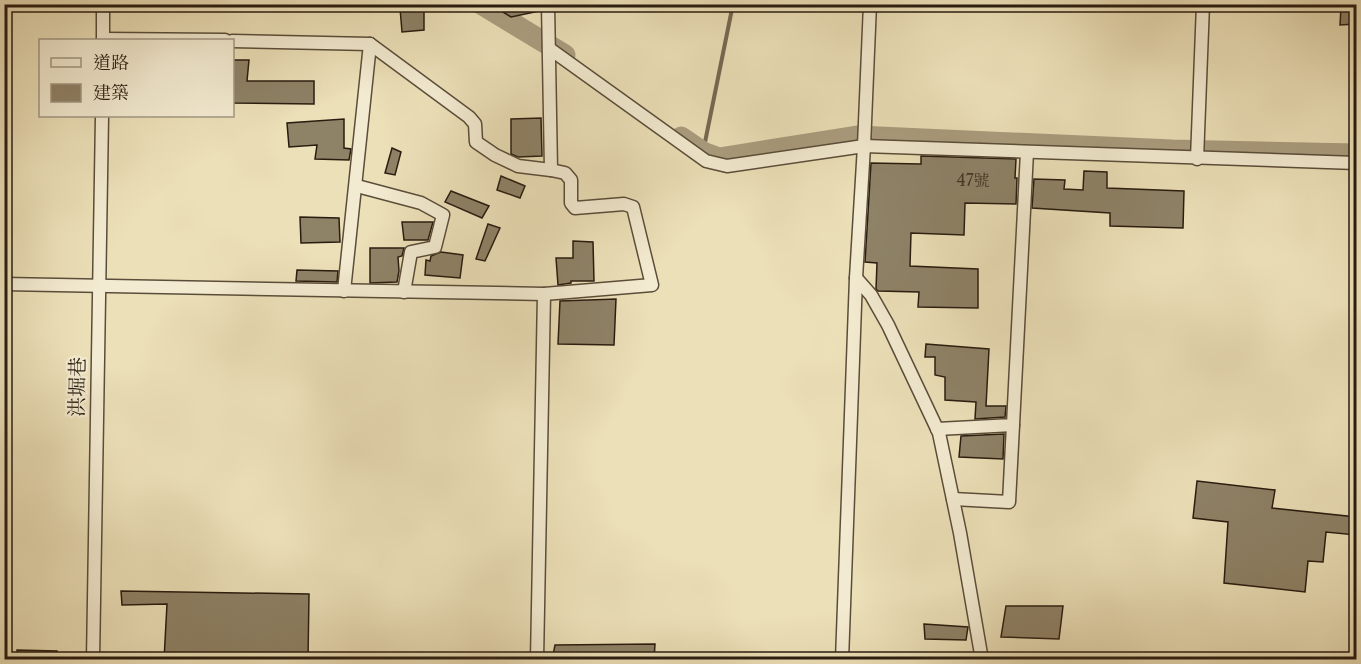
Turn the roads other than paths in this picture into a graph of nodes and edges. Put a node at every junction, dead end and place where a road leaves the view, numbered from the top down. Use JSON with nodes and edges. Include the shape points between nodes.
{"nodes":[{"id":1,"x":104,"y":4,"type":"edge"},
{"id":2,"x":548,"y":4,"type":"edge"},
{"id":3,"x":870,"y":4,"type":"edge"},
{"id":4,"x":1203,"y":4,"type":"edge"},
{"id":5,"x":103,"y":39,"type":"edge"},
{"id":6,"x":234,"y":41,"type":"edge"},
{"id":7,"x":370,"y":44,"type":"junction"},
{"id":8,"x":550,"y":49,"type":"junction"},
{"id":9,"x":102,"y":117,"type":"edge"},
{"id":10,"x":864,"y":146,"type":"junction"},
{"id":11,"x":1027,"y":152,"type":"junction"},
{"id":12,"x":1197,"y":159,"type":"junction"},
{"id":13,"x":1356,"y":163,"type":"edge"},
{"id":14,"x":551,"y":170,"type":"junction"},
{"id":15,"x":357,"y":186,"type":"junction"},
{"id":16,"x":856,"y":278,"type":"junction"},
{"id":17,"x":4,"y":284,"type":"edge"},
{"id":18,"x":98,"y":285,"type":"junction"},
{"id":19,"x":344,"y":291,"type":"junction"},
{"id":20,"x":404,"y":292,"type":"junction"},
{"id":21,"x":544,"y":294,"type":"junction"},
{"id":22,"x":1013,"y":425,"type":"junction"},
{"id":23,"x":937,"y":429,"type":"junction"},
{"id":24,"x":953,"y":499,"type":"junction"},
{"id":25,"x":93,"y":660,"type":"edge"},
{"id":26,"x":537,"y":660,"type":"edge"},
{"id":27,"x":842,"y":660,"type":"edge"},
{"id":28,"x":982,"y":660,"type":"edge"}],
"edges":[{"from":1,"to":5,"type":"street"},
{"from":2,"to":8,"type":"street"},
{"from":3,"to":10,"type":"street"},
{"from":4,"to":12,"type":"street"},
{"from":6,"to":7,"type":"street"},
{"from":7,"to":14,"type":"street","via":[[469,117],[475,124],[476,142],[518,166]]},
{"from":7,"to":15,"type":"street"},
{"from":8,"to":10,"type":"street","via":[[706,161],[727,166]]},
{"from":8,"to":14,"type":"street"},
{"from":9,"to":18,"type":"street","name":"洪堀巷"},
{"from":10,"to":11,"type":"street"},
{"from":10,"to":16,"type":"street"},
{"from":11,"to":12,"type":"street"},
{"from":11,"to":22,"type":"street"},
{"from":12,"to":13,"type":"street"},
{"from":14,"to":21,"type":"street","via":[[565,173],[571,180],[571,204],[575,208],[624,204],[633,207],[652,285]]},
{"from":15,"to":19,"type":"street"},
{"from":15,"to":20,"type":"street","via":[[421,203],[443,215],[435,247],[411,252]]},
{"from":16,"to":23,"type":"street","via":[[888,325]]},
{"from":16,"to":27,"type":"street"},
{"from":17,"to":18,"type":"street"},
{"from":18,"to":19,"type":"street"},
{"from":18,"to":25,"type":"street","name":"洪堀巷"},
{"from":19,"to":20,"type":"street"},
{"from":20,"to":21,"type":"street"},
{"from":21,"to":26,"type":"street"},
{"from":22,"to":23,"type":"street"},
{"from":22,"to":24,"type":"street","via":[[1009,502]]},
{"from":23,"to":24,"type":"street"},
{"from":24,"to":28,"type":"street"}]}
